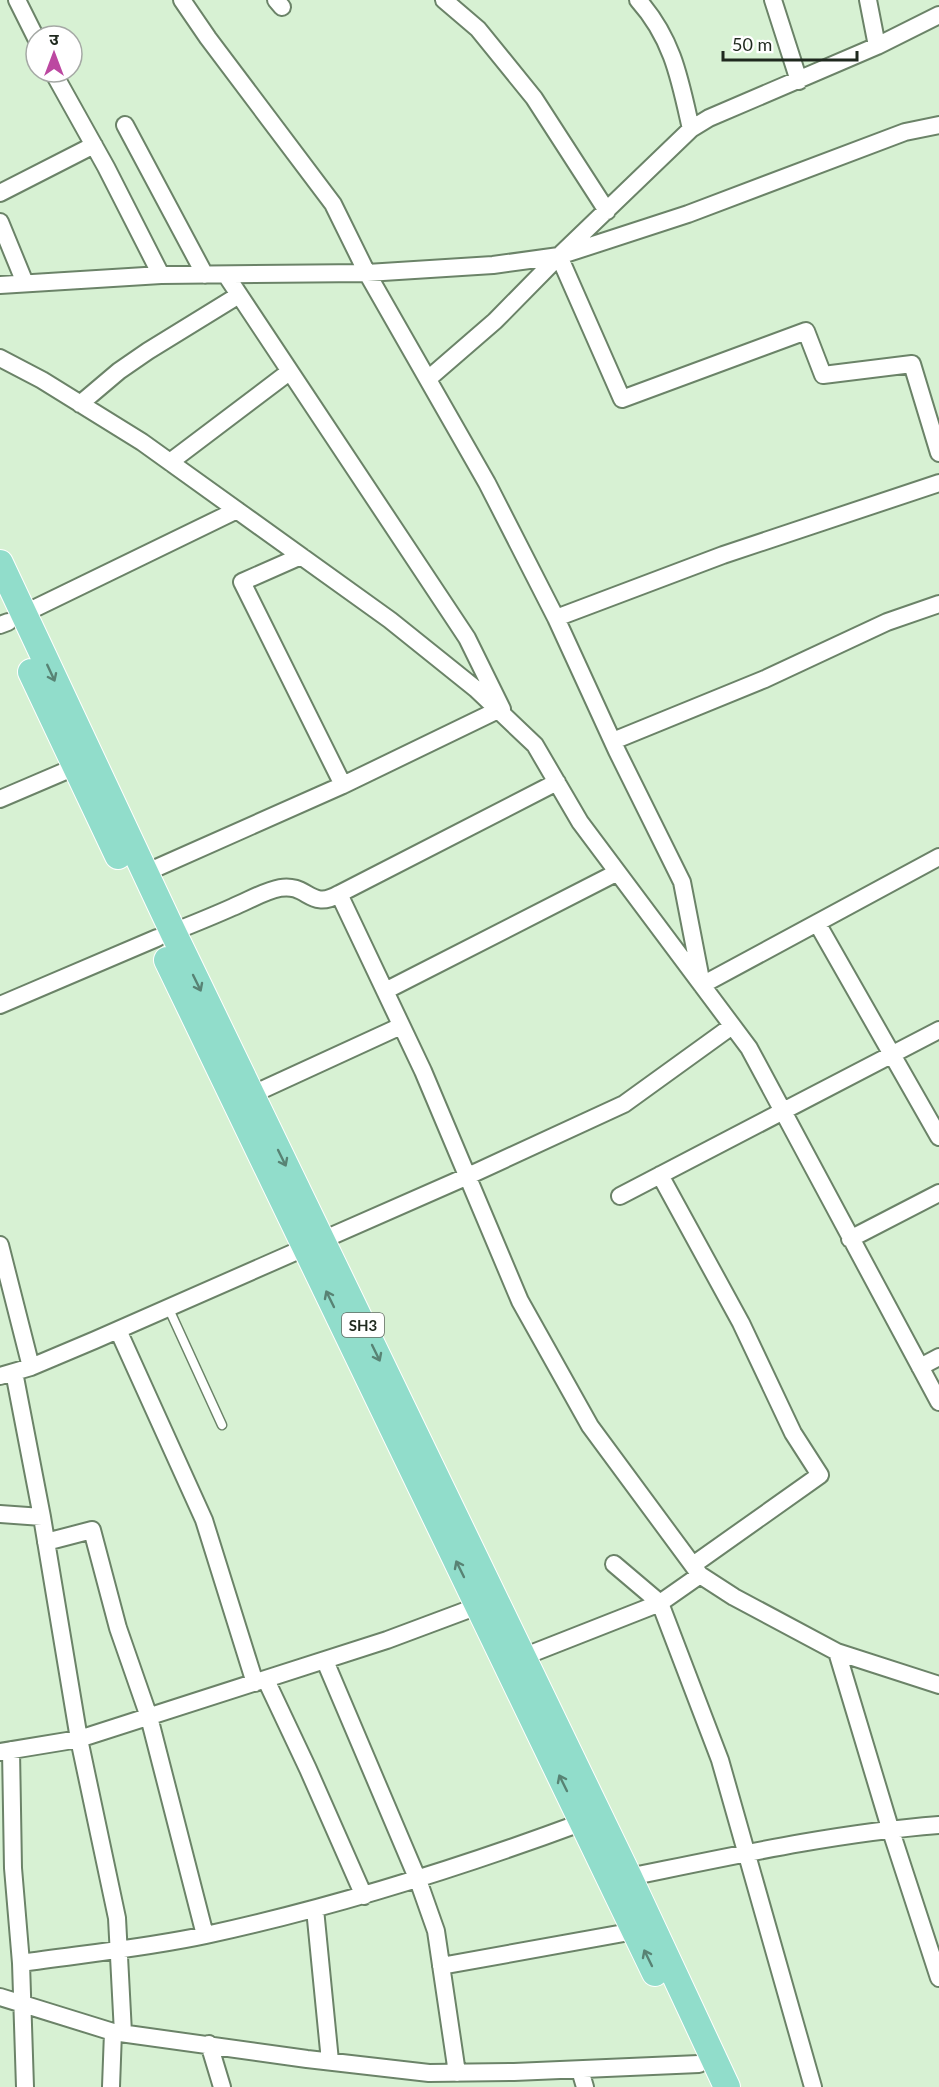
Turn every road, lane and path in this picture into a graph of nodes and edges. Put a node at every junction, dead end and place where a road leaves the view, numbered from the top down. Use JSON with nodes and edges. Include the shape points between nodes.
{"nodes":[{"id":1,"x":17,"y":0,"type":"edge"},
{"id":2,"x":182,"y":0,"type":"edge"},
{"id":3,"x":444,"y":0,"type":"edge"},
{"id":4,"x":638,"y":0,"type":"edge"},
{"id":5,"x":772,"y":0,"type":"edge"},
{"id":6,"x":868,"y":0,"type":"edge"},
{"id":7,"x":939,"y":15,"type":"edge"},
{"id":8,"x":29,"y":24,"type":"edge"},
{"id":9,"x":877,"y":46,"type":"junction"},
{"id":10,"x":799,"y":81,"type":"junction"},
{"id":11,"x":60,"y":84,"type":"edge"},
{"id":12,"x":125,"y":125,"type":"dead end"},
{"id":13,"x":939,"y":125,"type":"edge"},
{"id":14,"x":691,"y":129,"type":"junction"},
{"id":15,"x":94,"y":145,"type":"junction"},
{"id":16,"x":0,"y":194,"type":"edge"},
{"id":17,"x":607,"y":211,"type":"junction"},
{"id":18,"x":0,"y":222,"type":"edge"},
{"id":19,"x":559,"y":256,"type":"junction"},
{"id":20,"x":367,"y":273,"type":"junction"},
{"id":21,"x":226,"y":274,"type":"junction"},
{"id":22,"x":161,"y":275,"type":"junction"},
{"id":23,"x":205,"y":275,"type":"junction"},
{"id":24,"x":26,"y":284,"type":"junction"},
{"id":25,"x":0,"y":285,"type":"edge"},
{"id":26,"x":239,"y":295,"type":"junction"},
{"id":27,"x":0,"y":358,"type":"edge"},
{"id":28,"x":289,"y":372,"type":"junction"},
{"id":29,"x":428,"y":379,"type":"junction"},
{"id":30,"x":80,"y":404,"type":"junction"},
{"id":31,"x":935,"y":427,"type":"edge"},
{"id":32,"x":939,"y":453,"type":"edge"},
{"id":33,"x":170,"y":462,"type":"junction"},
{"id":34,"x":939,"y":483,"type":"edge"},
{"id":35,"x":237,"y":510,"type":"junction"},
{"id":36,"x":301,"y":556,"type":"junction"},
{"id":37,"x":0,"y":563,"type":"edge"},
{"id":38,"x":939,"y":604,"type":"edge"},
{"id":39,"x":8,"y":616,"type":"edge"},
{"id":40,"x":556,"y":618,"type":"junction"},
{"id":41,"x":502,"y":714,"type":"junction"},
{"id":42,"x":613,"y":741,"type":"junction"},
{"id":43,"x":75,"y":767,"type":"junction"},
{"id":44,"x":557,"y":782,"type":"junction"},
{"id":45,"x":343,"y":785,"type":"junction"},
{"id":46,"x":0,"y":799,"type":"edge"},
{"id":47,"x":939,"y":857,"type":"edge"},
{"id":48,"x":145,"y":873,"type":"junction"},
{"id":49,"x":616,"y":873,"type":"junction"},
{"id":50,"x":339,"y":894,"type":"junction"},
{"id":51,"x":817,"y":923,"type":"junction"},
{"id":52,"x":165,"y":935,"type":"junction"},
{"id":53,"x":702,"y":985,"type":"junction"},
{"id":54,"x":385,"y":991,"type":"junction"},
{"id":55,"x":0,"y":1005,"type":"edge"},
{"id":56,"x":401,"y":1026,"type":"junction"},
{"id":57,"x":732,"y":1026,"type":"junction"},
{"id":58,"x":939,"y":1030,"type":"edge"},
{"id":59,"x":892,"y":1054,"type":"junction"},
{"id":60,"x":251,"y":1095,"type":"junction"},
{"id":61,"x":782,"y":1111,"type":"junction"},
{"id":62,"x":939,"y":1137,"type":"edge"},
{"id":63,"x":660,"y":1175,"type":"junction"},
{"id":64,"x":468,"y":1176,"type":"junction"},
{"id":65,"x":939,"y":1193,"type":"edge"},
{"id":66,"x":620,"y":1196,"type":"dead end"},
{"id":67,"x":850,"y":1239,"type":"junction"},
{"id":68,"x":0,"y":1245,"type":"edge"},
{"id":69,"x":314,"y":1245,"type":"junction"},
{"id":70,"x":168,"y":1307,"type":"junction"},
{"id":71,"x":118,"y":1330,"type":"junction"},
{"id":72,"x":939,"y":1357,"type":"edge"},
{"id":73,"x":31,"y":1367,"type":"junction"},
{"id":74,"x":921,"y":1367,"type":"junction"},
{"id":75,"x":7,"y":1374,"type":"edge"},
{"id":76,"x":939,"y":1402,"type":"edge"},
{"id":77,"x":222,"y":1425,"type":"dead end"},
{"id":78,"x":0,"y":1514,"type":"edge"},
{"id":79,"x":42,"y":1517,"type":"junction"},
{"id":80,"x":46,"y":1542,"type":"junction"},
{"id":81,"x":615,"y":1563,"type":"dead end"},
{"id":82,"x":696,"y":1570,"type":"junction"},
{"id":83,"x":660,"y":1603,"type":"junction"},
{"id":84,"x":478,"y":1606,"type":"junction"},
{"id":85,"x":837,"y":1653,"type":"junction"},
{"id":86,"x":325,"y":1660,"type":"junction"},
{"id":87,"x":515,"y":1661,"type":"junction"},
{"id":88,"x":260,"y":1681,"type":"junction"},
{"id":89,"x":939,"y":1685,"type":"edge"},
{"id":90,"x":149,"y":1717,"type":"junction"},
{"id":91,"x":79,"y":1739,"type":"junction"},
{"id":92,"x":6,"y":1751,"type":"edge"},
{"id":93,"x":583,"y":1822,"type":"junction"},
{"id":94,"x":939,"y":1825,"type":"edge"},
{"id":95,"x":890,"y":1828,"type":"junction"},
{"id":96,"x":747,"y":1853,"type":"junction"},
{"id":97,"x":629,"y":1877,"type":"junction"},
{"id":98,"x":418,"y":1880,"type":"junction"},
{"id":99,"x":364,"y":1896,"type":"junction"},
{"id":100,"x":315,"y":1909,"type":"junction"},
{"id":101,"x":634,"y":1931,"type":"junction"},
{"id":102,"x":205,"y":1935,"type":"junction"},
{"id":103,"x":118,"y":1949,"type":"junction"},
{"id":104,"x":21,"y":1963,"type":"junction"},
{"id":105,"x":441,"y":1966,"type":"junction"},
{"id":106,"x":939,"y":1978,"type":"edge"},
{"id":107,"x":0,"y":1997,"type":"edge"},
{"id":108,"x":22,"y":2004,"type":"junction"},
{"id":109,"x":118,"y":2032,"type":"junction"},
{"id":110,"x":209,"y":2044,"type":"junction"},
{"id":111,"x":330,"y":2061,"type":"junction"},
{"id":112,"x":699,"y":2064,"type":"junction"},
{"id":113,"x":580,"y":2070,"type":"junction"},
{"id":114,"x":466,"y":2077,"type":"edge"},
{"id":115,"x":25,"y":2087,"type":"edge"},
{"id":116,"x":111,"y":2087,"type":"edge"},
{"id":117,"x":222,"y":2087,"type":"edge"},
{"id":118,"x":585,"y":2087,"type":"edge"},
{"id":119,"x":710,"y":2087,"type":"edge"},
{"id":120,"x":728,"y":2087,"type":"edge"},
{"id":121,"x":813,"y":2087,"type":"edge"}],
"edges":[{"from":1,"to":8,"type":"street"},
{"from":2,"to":20,"type":"street","via":[[333,204]]},
{"from":3,"to":17,"type":"street","via":[[478,29],[534,98]]},
{"from":4,"to":14,"type":"street","via":[[666,40]]},
{"from":5,"to":10,"type":"street"},
{"from":6,"to":9,"type":"street"},
{"from":7,"to":9,"type":"street"},
{"from":9,"to":10,"type":"street"},
{"from":10,"to":14,"type":"street"},
{"from":11,"to":15,"type":"street"},
{"from":12,"to":23,"type":"street"},
{"from":13,"to":19,"type":"street","via":[[905,132],[688,214]]},
{"from":14,"to":17,"type":"street"},
{"from":15,"to":16,"type":"street"},
{"from":15,"to":22,"type":"street"},
{"from":17,"to":19,"type":"street"},
{"from":18,"to":24,"type":"street"},
{"from":19,"to":20,"type":"street","via":[[492,265]]},
{"from":19,"to":29,"type":"street","via":[[495,321]]},
{"from":19,"to":31,"type":"street","via":[[622,399],[806,331],[823,375],[912,364]]},
{"from":20,"to":21,"type":"street"},
{"from":20,"to":29,"type":"street"},
{"from":21,"to":23,"type":"street"},
{"from":21,"to":26,"type":"street"},
{"from":22,"to":23,"type":"street"},
{"from":22,"to":24,"type":"street"},
{"from":24,"to":25,"type":"street"},
{"from":26,"to":28,"type":"street"},
{"from":26,"to":30,"type":"street","via":[[148,351]]},
{"from":27,"to":30,"type":"street"},
{"from":28,"to":33,"type":"street"},
{"from":28,"to":41,"type":"street","via":[[467,638]]},
{"from":29,"to":40,"type":"street"},
{"from":30,"to":33,"type":"street"},
{"from":31,"to":32,"type":"street"},
{"from":33,"to":35,"type":"street"},
{"from":34,"to":40,"type":"street","via":[[723,555]]},
{"from":35,"to":36,"type":"street"},
{"from":35,"to":39,"type":"street"},
{"from":36,"to":41,"type":"street","via":[[390,620]]},
{"from":36,"to":45,"type":"street","via":[[242,582]]},
{"from":37,"to":39,"type":"main road","number":"SH3"},
{"from":38,"to":42,"type":"street","via":[[887,622],[765,679]]},
{"from":39,"to":43,"type":"main road","number":"SH3"},
{"from":39,"to":48,"type":"main road","number":"SH3","one_way":true},
{"from":40,"to":42,"type":"street"},
{"from":41,"to":44,"type":"street","via":[[535,745]]},
{"from":41,"to":45,"type":"street"},
{"from":42,"to":53,"type":"street","via":[[682,882]]},
{"from":43,"to":46,"type":"street"},
{"from":43,"to":52,"type":"main road","number":"SH3"},
{"from":44,"to":49,"type":"street"},
{"from":44,"to":50,"type":"street"},
{"from":45,"to":48,"type":"street"},
{"from":47,"to":51,"type":"street"},
{"from":48,"to":52,"type":"main road","number":"SH3"},
{"from":49,"to":53,"type":"street"},
{"from":49,"to":54,"type":"street"},
{"from":50,"to":52,"type":"street","via":[[329,900],[316,900],[296,888],[277,889]]},
{"from":50,"to":54,"type":"street"},
{"from":51,"to":53,"type":"street"},
{"from":51,"to":59,"type":"street"},
{"from":52,"to":55,"type":"street"},
{"from":52,"to":60,"type":"main road","number":"SH3","one_way":true},
{"from":52,"to":69,"type":"main road","number":"SH3"},
{"from":53,"to":57,"type":"street"},
{"from":54,"to":56,"type":"street"},
{"from":56,"to":60,"type":"street"},
{"from":56,"to":64,"type":"street"},
{"from":57,"to":61,"type":"street","via":[[749,1048]]},
{"from":57,"to":64,"type":"street","via":[[624,1104]]},
{"from":58,"to":59,"type":"street"},
{"from":59,"to":61,"type":"street"},
{"from":59,"to":62,"type":"street"},
{"from":60,"to":69,"type":"main road","number":"SH3","one_way":true},
{"from":61,"to":63,"type":"street"},
{"from":61,"to":67,"type":"street"},
{"from":63,"to":66,"type":"street"},
{"from":63,"to":82,"type":"street","via":[[741,1323],[793,1433],[820,1474]]},
{"from":64,"to":69,"type":"street"},
{"from":64,"to":82,"type":"street","via":[[520,1301],[590,1426]]},
{"from":65,"to":67,"type":"street"},
{"from":67,"to":74,"type":"street"},
{"from":68,"to":73,"type":"street"},
{"from":69,"to":70,"type":"street"},
{"from":84,"to":69,"type":"main road","number":"SH3","one_way":true},
{"from":69,"to":87,"type":"main road","number":"SH3","one_way":true},
{"from":70,"to":71,"type":"street"},
{"from":70,"to":77,"type":"lane"},
{"from":71,"to":73,"type":"street"},
{"from":71,"to":88,"type":"street","via":[[204,1520]]},
{"from":72,"to":74,"type":"street"},
{"from":73,"to":75,"type":"street"},
{"from":74,"to":76,"type":"street"},
{"from":75,"to":79,"type":"street"},
{"from":78,"to":79,"type":"street"},
{"from":79,"to":80,"type":"street"},
{"from":80,"to":90,"type":"street","via":[[92,1530],[118,1628]]},
{"from":80,"to":91,"type":"street"},
{"from":81,"to":83,"type":"street"},
{"from":82,"to":83,"type":"street"},
{"from":82,"to":85,"type":"street","via":[[734,1598]]},
{"from":83,"to":87,"type":"street"},
{"from":83,"to":96,"type":"street","via":[[720,1760]]},
{"from":84,"to":86,"type":"street"},
{"from":84,"to":87,"type":"main road","number":"SH3"},
{"from":85,"to":89,"type":"street"},
{"from":85,"to":95,"type":"street"},
{"from":86,"to":88,"type":"street"},
{"from":86,"to":98,"type":"street"},
{"from":93,"to":87,"type":"main road","number":"SH3","one_way":true},
{"from":87,"to":97,"type":"main road","number":"SH3"},
{"from":88,"to":90,"type":"street"},
{"from":88,"to":99,"type":"street","via":[[308,1769]]},
{"from":90,"to":91,"type":"street"},
{"from":90,"to":102,"type":"street"},
{"from":91,"to":92,"type":"street"},
{"from":91,"to":103,"type":"street","via":[[117,1918]]},
{"from":92,"to":104,"type":"street"},
{"from":93,"to":98,"type":"street"},
{"from":93,"to":101,"type":"main road","number":"SH3"},
{"from":94,"to":95,"type":"street"},
{"from":95,"to":96,"type":"street"},
{"from":95,"to":106,"type":"street"},
{"from":96,"to":97,"type":"street"},
{"from":96,"to":121,"type":"street"},
{"from":97,"to":120,"type":"main road","number":"SH3"},
{"from":98,"to":99,"type":"street"},
{"from":98,"to":105,"type":"street","via":[[436,1931]]},
{"from":99,"to":100,"type":"street"},
{"from":100,"to":102,"type":"street"},
{"from":100,"to":111,"type":"street"},
{"from":101,"to":105,"type":"street"},
{"from":112,"to":101,"type":"main road","number":"SH3","one_way":true},
{"from":102,"to":103,"type":"street"},
{"from":103,"to":104,"type":"street"},
{"from":103,"to":109,"type":"street"},
{"from":104,"to":108,"type":"street"},
{"from":105,"to":114,"type":"street"},
{"from":107,"to":108,"type":"street"},
{"from":108,"to":109,"type":"street"},
{"from":108,"to":115,"type":"street"},
{"from":109,"to":110,"type":"street"},
{"from":109,"to":116,"type":"street"},
{"from":110,"to":111,"type":"street"},
{"from":110,"to":117,"type":"street"},
{"from":111,"to":114,"type":"street"},
{"from":112,"to":113,"type":"street"},
{"from":112,"to":119,"type":"main road","number":"SH3"},
{"from":113,"to":114,"type":"street"},
{"from":113,"to":118,"type":"street"}]}
